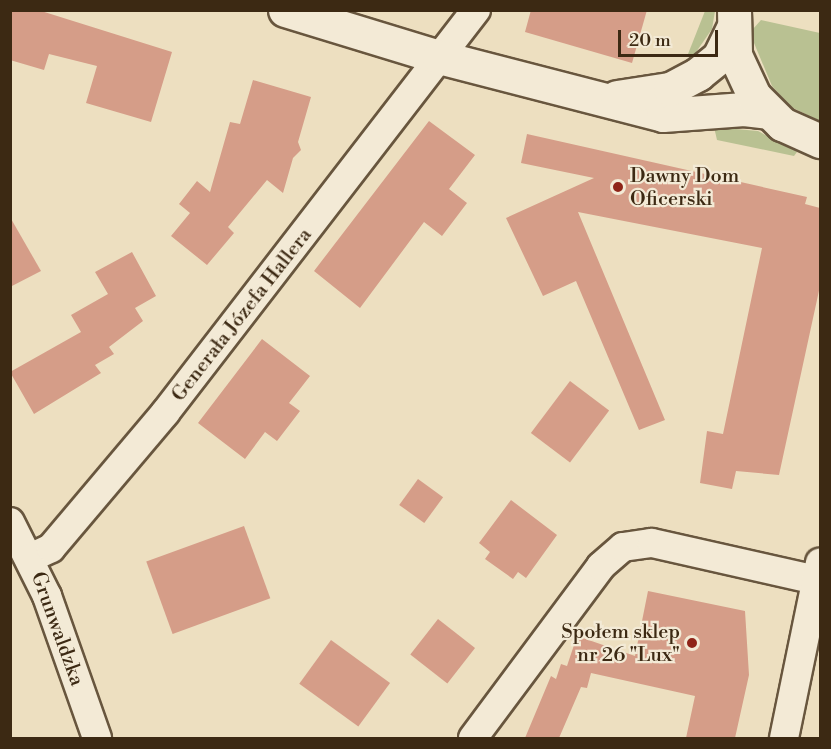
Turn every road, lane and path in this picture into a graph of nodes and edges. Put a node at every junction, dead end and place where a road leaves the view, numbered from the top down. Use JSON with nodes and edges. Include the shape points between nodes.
{"nodes":[{"id":1,"x":285,"y":10,"type":"edge"},
{"id":2,"x":476,"y":10,"type":"edge"},
{"id":3,"x":733,"y":20,"type":"edge"},
{"id":4,"x":439,"y":57,"type":"junction"},
{"id":5,"x":609,"y":98,"type":"junction"},
{"id":6,"x":768,"y":112,"type":"junction"},
{"id":7,"x":820,"y":141,"type":"edge"},
{"id":8,"x":10,"y":522,"type":"edge"},
{"id":9,"x":30,"y":558,"type":"junction"},
{"id":10,"x":818,"y":570,"type":"edge"},
{"id":11,"x":97,"y":738,"type":"edge"},
{"id":12,"x":473,"y":738,"type":"edge"},
{"id":13,"x":784,"y":738,"type":"edge"}],
"edges":[{"from":1,"to":4,"type":"street"},
{"from":2,"to":4,"type":"street","name":"Generała Józefa Hallera"},
{"from":3,"to":5,"type":"street","via":[[718,57],[698,74],[646,95]]},
{"from":3,"to":6,"type":"street","via":[[743,77]]},
{"from":4,"to":5,"type":"street"},
{"from":4,"to":9,"type":"street","name":"Generała Józefa Hallera","via":[[165,413],[51,548]]},
{"from":5,"to":6,"type":"street","via":[[663,115],[744,109]]},
{"from":6,"to":7,"type":"street"},
{"from":8,"to":9,"type":"street","name":"Grunwaldzka"},
{"from":9,"to":11,"type":"street","name":"Grunwaldzka"},
{"from":10,"to":12,"type":"street","via":[[652,543],[623,547],[600,566]]},
{"from":10,"to":13,"type":"street"}]}
